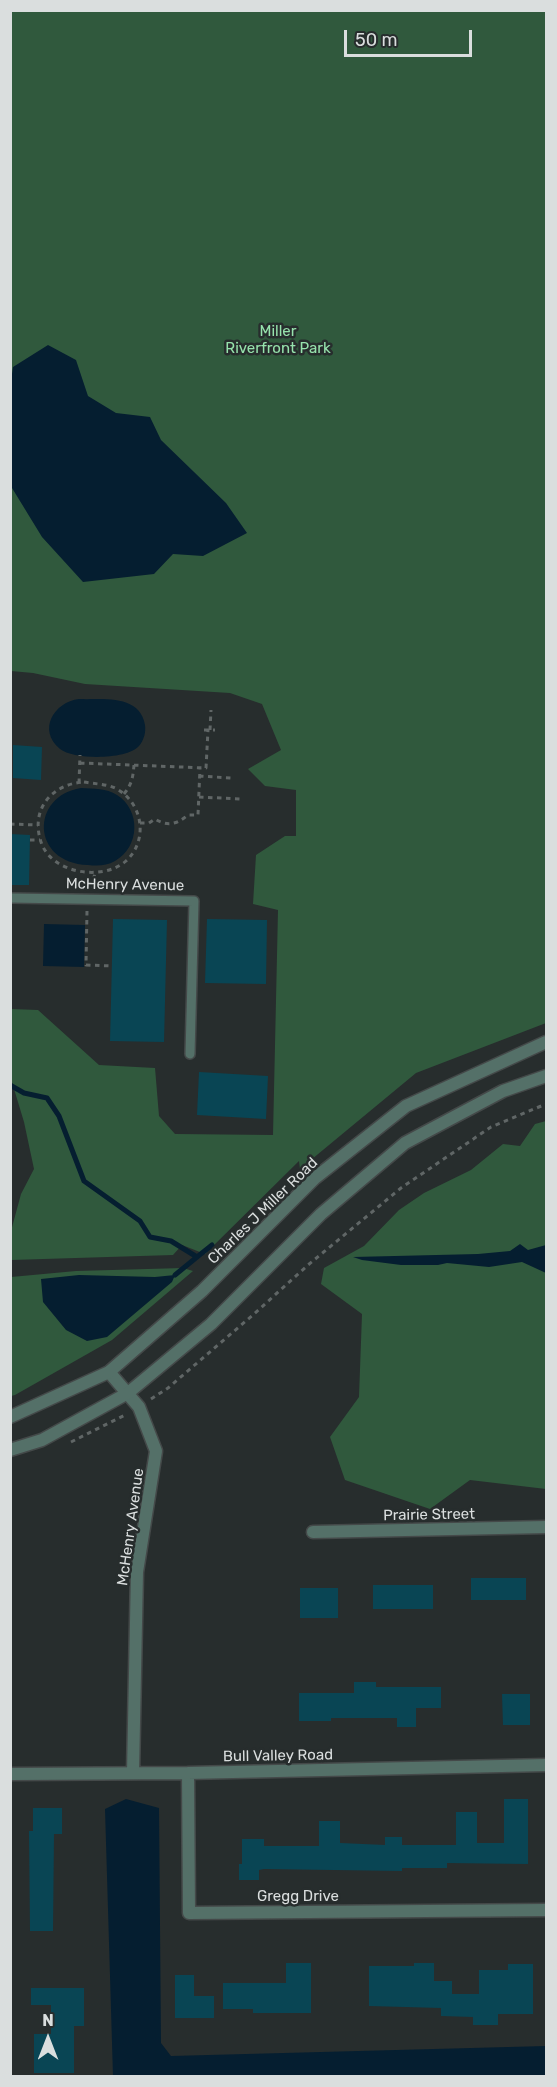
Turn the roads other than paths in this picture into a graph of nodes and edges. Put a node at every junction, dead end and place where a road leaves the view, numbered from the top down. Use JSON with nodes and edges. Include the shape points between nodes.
{"nodes":[{"id":1,"x":10,"y":898,"type":"edge"},
{"id":2,"x":546,"y":1042,"type":"edge"},
{"id":3,"x":190,"y":1054,"type":"dead end"},
{"id":4,"x":546,"y":1076,"type":"edge"},
{"id":5,"x":109,"y":1372,"type":"junction"},
{"id":6,"x":128,"y":1393,"type":"junction"},
{"id":7,"x":10,"y":1417,"type":"edge"},
{"id":8,"x":10,"y":1450,"type":"edge"},
{"id":9,"x":546,"y":1527,"type":"edge"},
{"id":10,"x":313,"y":1532,"type":"dead end"},
{"id":11,"x":546,"y":1765,"type":"edge"},
{"id":12,"x":133,"y":1773,"type":"junction"},
{"id":13,"x":188,"y":1773,"type":"junction"},
{"id":14,"x":10,"y":1774,"type":"edge"},
{"id":15,"x":546,"y":1911,"type":"edge"}],
"edges":[{"from":1,"to":3,"type":"lane","name":"McHenry Avenue","via":[[194,901]]},
{"from":2,"to":5,"type":"street","name":"Charles J Miller Road","via":[[406,1106],[315,1178],[202,1291]]},
{"from":4,"to":6,"type":"street","via":[[503,1091],[405,1143],[321,1214],[211,1324]]},
{"from":5,"to":6,"type":"street","name":"McHenry Avenue"},
{"from":5,"to":7,"type":"street","name":"Charles J Miller Road"},
{"from":6,"to":8,"type":"street","via":[[42,1440]]},
{"from":6,"to":12,"type":"street","name":"McHenry Avenue","via":[[139,1407],[156,1451],[137,1572]]},
{"from":9,"to":10,"type":"street","name":"Prairie Street"},
{"from":11,"to":13,"type":"street","name":"Bull Valley Road"},
{"from":12,"to":13,"type":"street","name":"Bull Valley Road"},
{"from":12,"to":14,"type":"street","name":"Bull Valley Road"},
{"from":13,"to":15,"type":"street","name":"Gregg Drive","via":[[189,1913]]}]}
